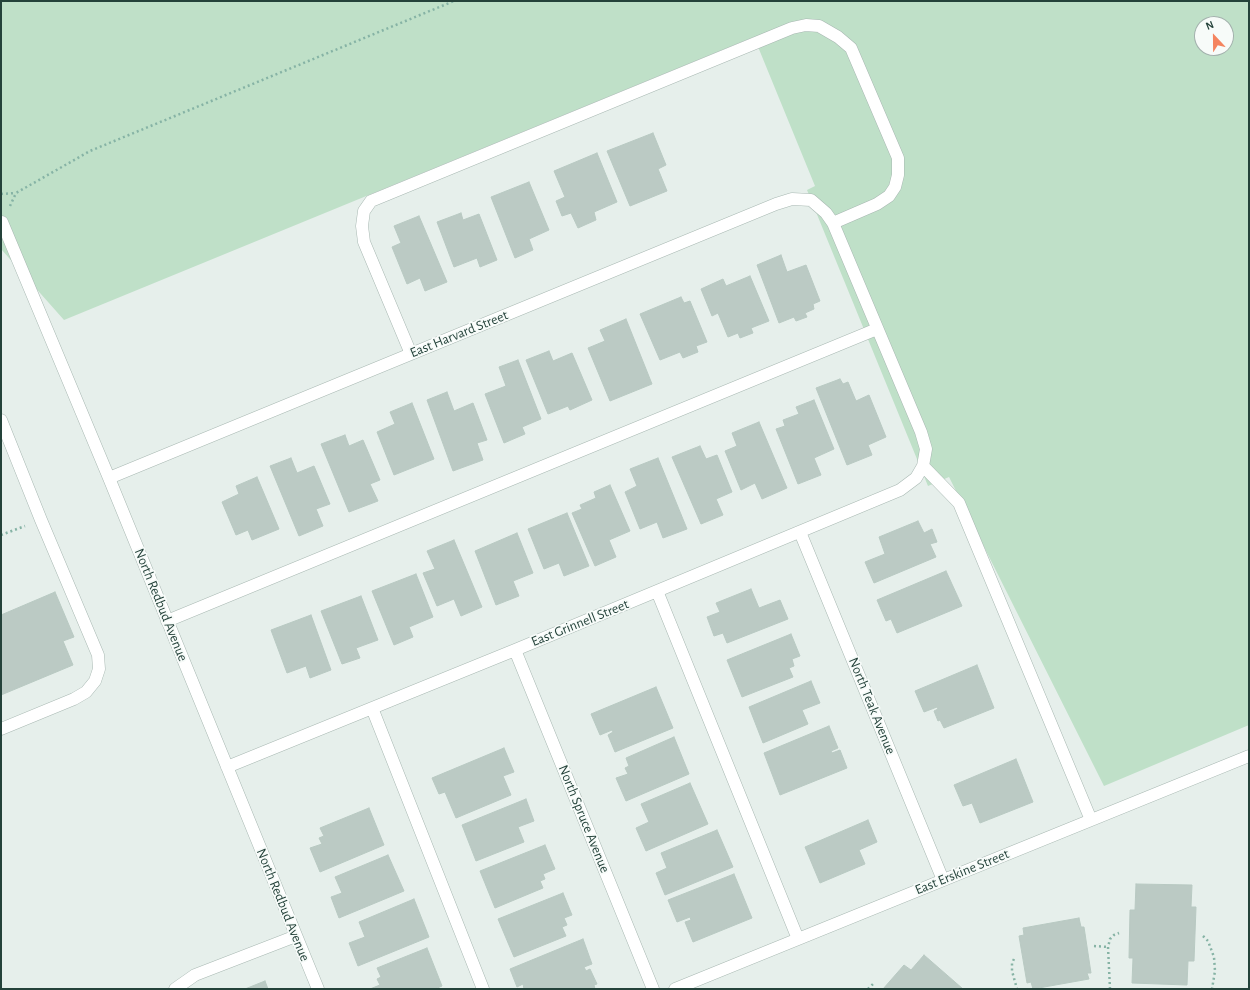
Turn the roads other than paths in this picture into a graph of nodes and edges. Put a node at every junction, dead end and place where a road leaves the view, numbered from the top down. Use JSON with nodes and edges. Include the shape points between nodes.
{"nodes":[{"id":1,"x":2,"y":223,"type":"edge"},
{"id":2,"x":833,"y":223,"type":"junction"},
{"id":3,"x":877,"y":328,"type":"junction"},
{"id":4,"x":411,"y":354,"type":"junction"},
{"id":5,"x":1,"y":420,"type":"edge"},
{"id":6,"x":923,"y":466,"type":"junction"},
{"id":7,"x":109,"y":478,"type":"junction"},
{"id":8,"x":800,"y":532,"type":"junction"},
{"id":9,"x":657,"y":591,"type":"junction"},
{"id":10,"x":167,"y":621,"type":"junction"},
{"id":11,"x":515,"y":650,"type":"junction"},
{"id":12,"x":372,"y":708,"type":"junction"},
{"id":13,"x":1,"y":729,"type":"edge"},
{"id":14,"x":1249,"y":756,"type":"edge"},
{"id":15,"x":227,"y":767,"type":"junction"},
{"id":16,"x":1090,"y":820,"type":"junction"},
{"id":17,"x":943,"y":880,"type":"junction"},
{"id":18,"x":296,"y":936,"type":"junction"},
{"id":19,"x":798,"y":939,"type":"junction"},
{"id":20,"x":175,"y":989,"type":"edge"},
{"id":21,"x":318,"y":989,"type":"edge"},
{"id":22,"x":483,"y":989,"type":"edge"},
{"id":23,"x":653,"y":989,"type":"edge"},
{"id":24,"x":675,"y":989,"type":"edge"}],
"edges":[{"from":1,"to":7,"type":"street","name":"North Redbud Avenue"},
{"from":2,"to":3,"type":"street"},
{"from":2,"to":4,"type":"street","name":"East Harvard Street","via":[[811,200],[792,199]]},
{"from":2,"to":4,"type":"street","via":[[889,196],[895,188],[898,158],[851,48],[819,26],[806,25],[792,28],[371,201],[364,211],[364,242]]},
{"from":3,"to":6,"type":"street","via":[[921,432],[926,449]]},
{"from":3,"to":10,"type":"street"},
{"from":4,"to":7,"type":"street","name":"East Harvard Street"},
{"from":5,"to":13,"type":"street","via":[[98,656],[99,669],[95,681],[86,692]]},
{"from":6,"to":8,"type":"street","name":"East Grinnell Street","via":[[916,478],[900,490]]},
{"from":6,"to":16,"type":"street","via":[[959,503]]},
{"from":7,"to":10,"type":"street","name":"North Redbud Avenue"},
{"from":8,"to":9,"type":"street","name":"East Grinnell Street"},
{"from":8,"to":17,"type":"street","name":"North Teak Avenue"},
{"from":9,"to":11,"type":"street","name":"East Grinnell Street"},
{"from":9,"to":19,"type":"street"},
{"from":10,"to":15,"type":"street","name":"North Redbud Avenue"},
{"from":11,"to":12,"type":"street","name":"East Grinnell Street"},
{"from":11,"to":23,"type":"street","name":"North Spruce Avenue"},
{"from":12,"to":15,"type":"street","name":"East Grinnell Street"},
{"from":12,"to":22,"type":"street"},
{"from":14,"to":16,"type":"street","name":"East Erskine Street"},
{"from":15,"to":18,"type":"street","name":"North Redbud Avenue"},
{"from":16,"to":17,"type":"street","name":"East Erskine Street"},
{"from":17,"to":19,"type":"street","name":"East Erskine Street"},
{"from":18,"to":20,"type":"street","via":[[195,975]]},
{"from":18,"to":21,"type":"street","name":"North Redbud Avenue"},
{"from":19,"to":24,"type":"street","name":"East Erskine Street"}]}
